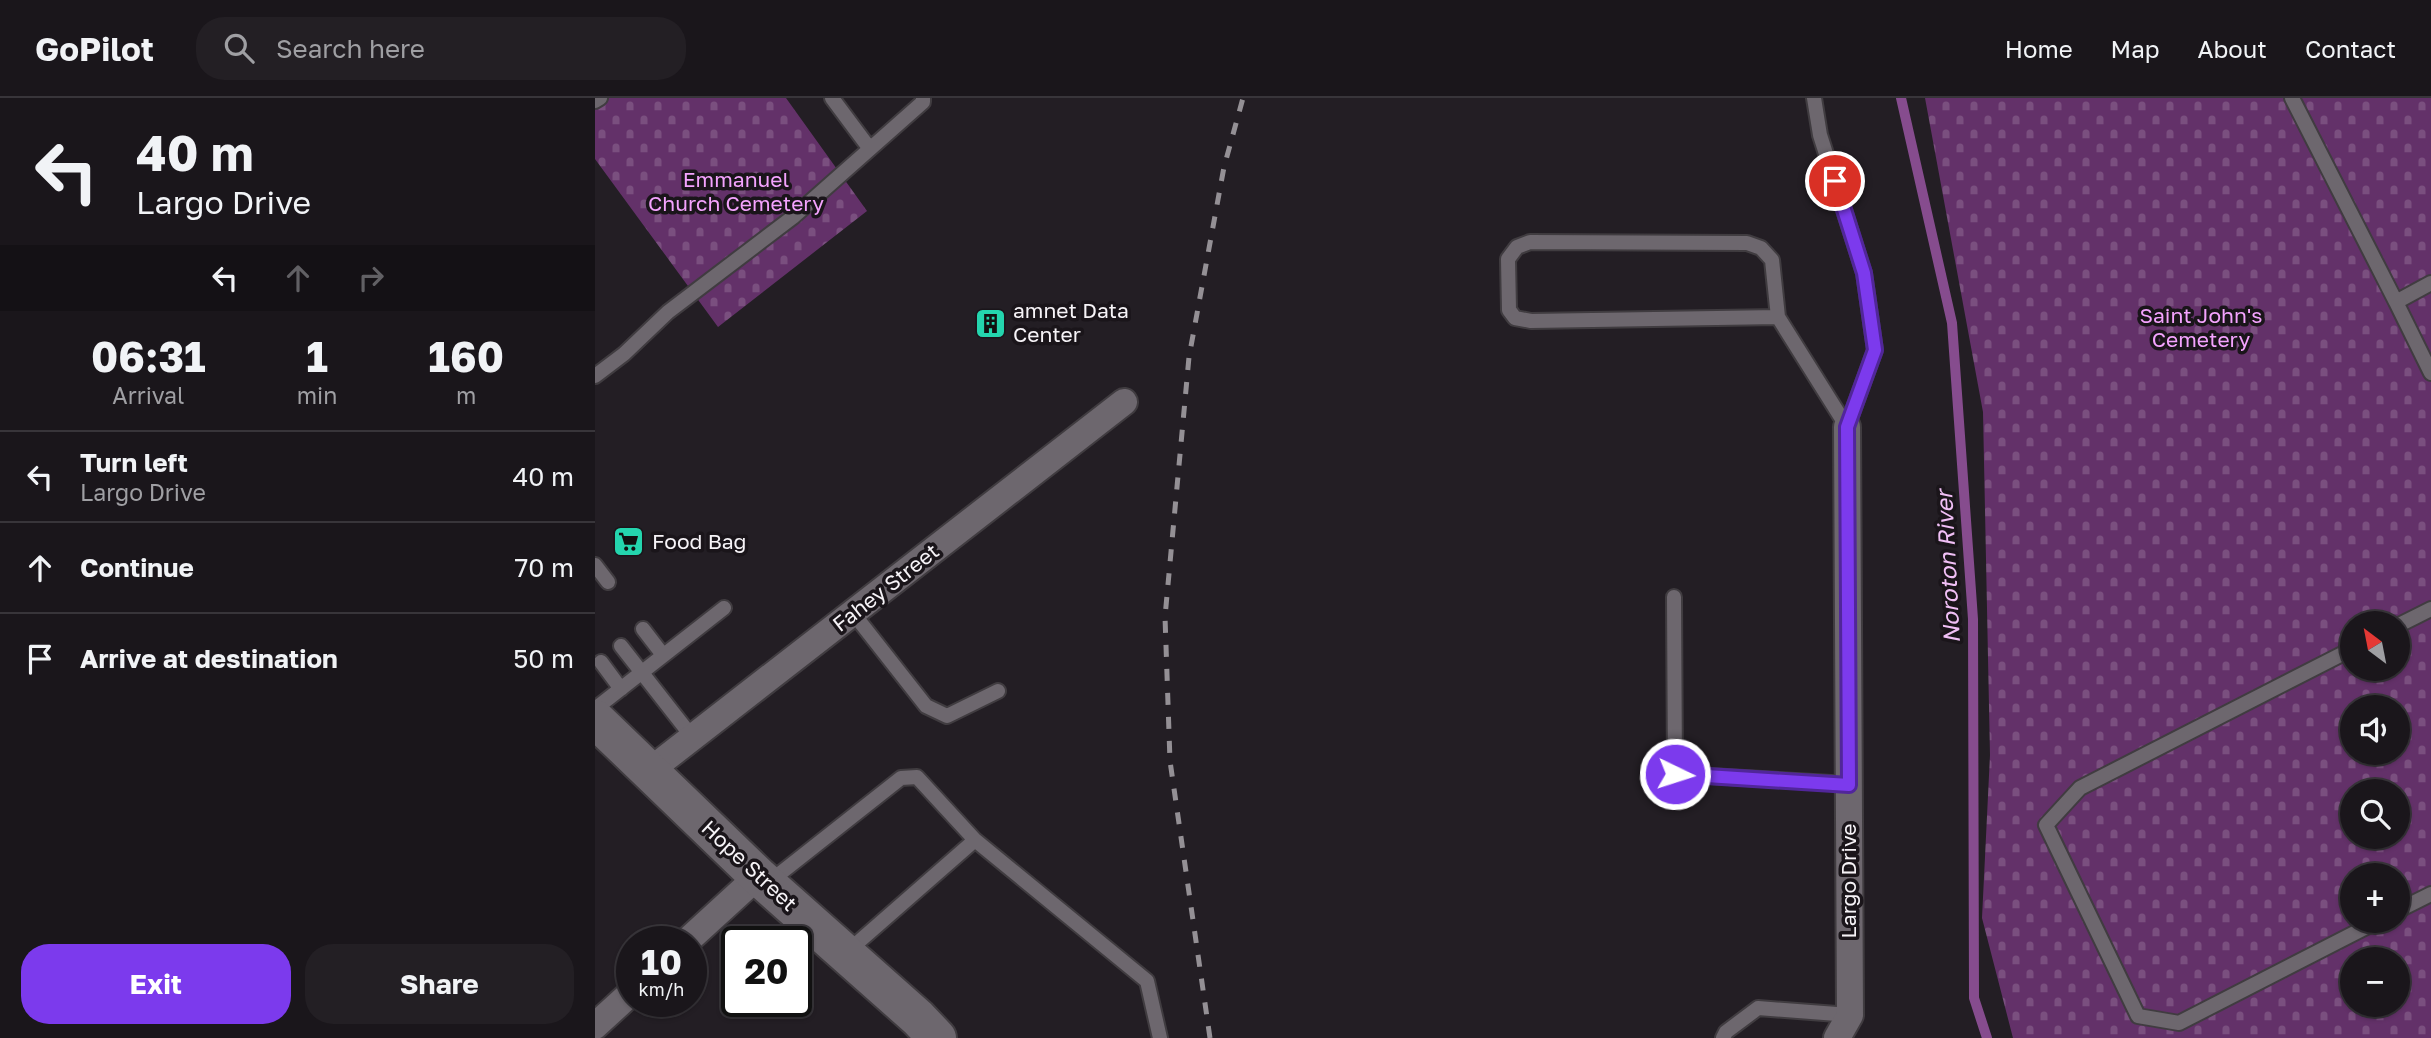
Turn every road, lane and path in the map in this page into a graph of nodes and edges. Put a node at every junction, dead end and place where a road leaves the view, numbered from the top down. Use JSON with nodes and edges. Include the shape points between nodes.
{"nodes":[{"id":1,"x":600,"y":98,"type":"edge"},
{"id":2,"x":832,"y":98,"type":"edge"},
{"id":3,"x":923,"y":98,"type":"edge"},
{"id":4,"x":1814,"y":98,"type":"edge"},
{"id":5,"x":2293,"y":98,"type":"edge"},
{"id":6,"x":595,"y":101,"type":"edge"},
{"id":7,"x":870,"y":149,"type":"junction"},
{"id":8,"x":2431,"y":283,"type":"edge"},
{"id":9,"x":2396,"y":302,"type":"junction"},
{"id":10,"x":1778,"y":317,"type":"junction"},
{"id":11,"x":2431,"y":373,"type":"edge"},
{"id":12,"x":595,"y":376,"type":"edge"},
{"id":13,"x":1124,"y":402,"type":"dead end"},
{"id":14,"x":1847,"y":427,"type":"junction"},
{"id":15,"x":595,"y":565,"type":"edge"},
{"id":16,"x":608,"y":582,"type":"dead end"},
{"id":17,"x":1674,"y":597,"type":"dead end"},
{"id":18,"x":724,"y":608,"type":"dead end"},
{"id":19,"x":2431,"y":609,"type":"edge"},
{"id":20,"x":853,"y":613,"type":"junction"},
{"id":21,"x":2410,"y":620,"type":"edge"},
{"id":22,"x":643,"y":629,"type":"dead end"},
{"id":23,"x":621,"y":646,"type":"dead end"},
{"id":24,"x":663,"y":655,"type":"junction"},
{"id":25,"x":2340,"y":655,"type":"edge"},
{"id":26,"x":601,"y":662,"type":"dead end"},
{"id":27,"x":642,"y":673,"type":"junction"},
{"id":28,"x":621,"y":689,"type":"junction"},
{"id":29,"x":998,"y":691,"type":"dead end"},
{"id":30,"x":595,"y":709,"type":"edge"},
{"id":31,"x":595,"y":719,"type":"edge"},
{"id":32,"x":693,"y":738,"type":"junction"},
{"id":33,"x":648,"y":772,"type":"junction"},
{"id":34,"x":1849,"y":785,"type":"junction"},
{"id":35,"x":975,"y":840,"type":"junction"},
{"id":36,"x":763,"y":880,"type":"junction"},
{"id":37,"x":2431,"y":894,"type":"edge"},
{"id":38,"x":2410,"y":904,"type":"edge"},
{"id":39,"x":707,"y":926,"type":"edge"},
{"id":40,"x":2355,"y":933,"type":"edge"},
{"id":41,"x":845,"y":953,"type":"junction"},
{"id":42,"x":616,"y":1007,"type":"edge"},
{"id":43,"x":595,"y":1026,"type":"edge"},
{"id":44,"x":1844,"y":1027,"type":"edge"},
{"id":45,"x":937,"y":1038,"type":"edge"},
{"id":46,"x":1160,"y":1038,"type":"edge"},
{"id":47,"x":1723,"y":1038,"type":"edge"}],
"edges":[{"from":1,"to":6,"type":"lane"},
{"from":2,"to":7,"type":"lane"},
{"from":3,"to":7,"type":"lane"},
{"from":4,"to":14,"type":"lane","via":[[1820,135],[1864,273],[1875,350]]},
{"from":5,"to":9,"type":"lane"},
{"from":7,"to":12,"type":"lane"},
{"from":8,"to":9,"type":"lane"},
{"from":9,"to":11,"type":"lane"},
{"from":10,"to":10,"type":"lane","via":[[1772,260],[1761,248],[1747,243],[1530,242],[1517,247],[1508,259],[1510,310],[1515,318]]},
{"from":10,"to":14,"type":"lane"},
{"from":13,"to":20,"type":"street","name":"Fahey Street"},
{"from":14,"to":34,"type":"street","name":"Largo Drive"},
{"from":15,"to":16,"type":"lane"},
{"from":17,"to":34,"type":"lane","via":[[1675,774]]},
{"from":18,"to":24,"type":"lane"},
{"from":19,"to":21,"type":"lane"},
{"from":20,"to":29,"type":"lane","via":[[926,706],[947,716]]},
{"from":20,"to":32,"type":"street","name":"Fahey Street"},
{"from":22,"to":24,"type":"lane"},
{"from":23,"to":27,"type":"lane"},
{"from":24,"to":27,"type":"lane"},
{"from":25,"to":40,"type":"lane","via":[[2080,788],[2046,825],[2138,1016],[2179,1023]]},
{"from":26,"to":28,"type":"lane"},
{"from":27,"to":28,"type":"lane"},
{"from":27,"to":32,"type":"lane"},
{"from":28,"to":30,"type":"lane"},
{"from":31,"to":33,"type":"main road","name":"Hope Street"},
{"from":32,"to":33,"type":"street","name":"Fahey Street"},
{"from":33,"to":36,"type":"main road","name":"Hope Street"},
{"from":34,"to":44,"type":"street","name":"Largo Drive"},
{"from":35,"to":36,"type":"lane","via":[[917,777],[901,778]]},
{"from":35,"to":41,"type":"lane"},
{"from":35,"to":46,"type":"lane","via":[[1147,981]]},
{"from":36,"to":39,"type":"street"},
{"from":36,"to":41,"type":"main road","name":"Hope Street"},
{"from":37,"to":38,"type":"lane"},
{"from":41,"to":45,"type":"main road","name":"Hope Street"},
{"from":42,"to":43,"type":"street"},
{"from":44,"to":47,"type":"lane","via":[[1758,1008]]}]}
